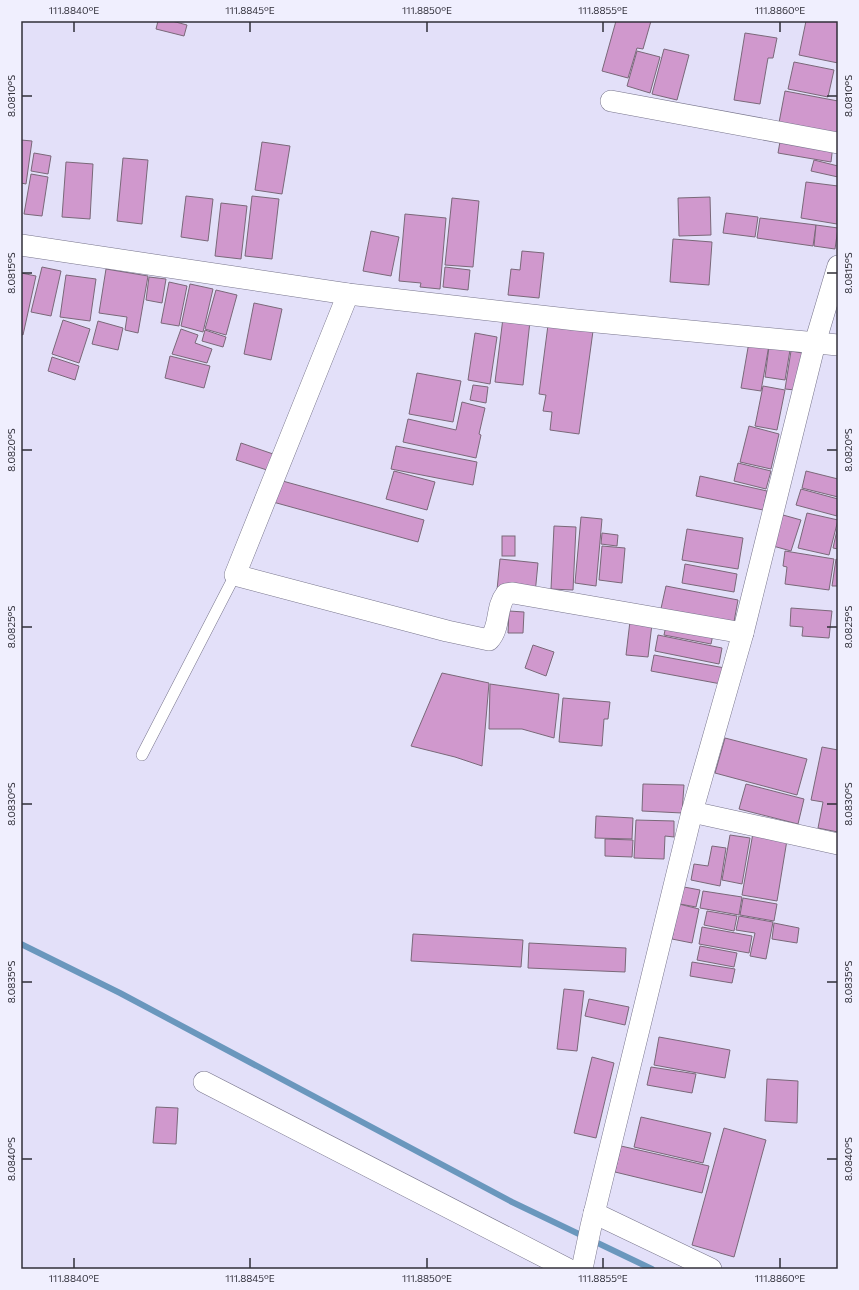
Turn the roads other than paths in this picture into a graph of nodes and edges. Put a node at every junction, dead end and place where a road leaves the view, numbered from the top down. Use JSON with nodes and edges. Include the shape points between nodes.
{"nodes":[{"id":1,"x":611,"y":101,"type":"dead end"},
{"id":2,"x":838,"y":143,"type":"edge"},
{"id":3,"x":21,"y":245,"type":"edge"},
{"id":4,"x":838,"y":266,"type":"edge"},
{"id":5,"x":348,"y":294,"type":"junction"},
{"id":6,"x":815,"y":343,"type":"junction"},
{"id":7,"x":838,"y":345,"type":"edge"},
{"id":8,"x":235,"y":575,"type":"junction"},
{"id":9,"x":743,"y":633,"type":"junction"},
{"id":10,"x":142,"y":755,"type":"dead end"},
{"id":11,"x":692,"y":812,"type":"junction"},
{"id":12,"x":838,"y":844,"type":"edge"},
{"id":13,"x":204,"y":1082,"type":"dead end"},
{"id":14,"x":592,"y":1219,"type":"junction"},
{"id":15,"x":568,"y":1269,"type":"edge"},
{"id":16,"x":582,"y":1269,"type":"edge"},
{"id":17,"x":711,"y":1269,"type":"edge"}],
"edges":[{"from":1,"to":2,"type":"street"},
{"from":3,"to":5,"type":"street"},
{"from":4,"to":6,"type":"street"},
{"from":5,"to":6,"type":"street","via":[[576,320]]},
{"from":5,"to":8,"type":"street"},
{"from":6,"to":7,"type":"street"},
{"from":6,"to":9,"type":"street"},
{"from":8,"to":9,"type":"street","via":[[489,640],[496,629],[501,601],[506,594],[513,593]]},
{"from":8,"to":10,"type":"lane"},
{"from":9,"to":11,"type":"street"},
{"from":11,"to":12,"type":"street"},
{"from":11,"to":14,"type":"street"},
{"from":13,"to":15,"type":"street"},
{"from":14,"to":16,"type":"street"},
{"from":14,"to":17,"type":"street"}]}
